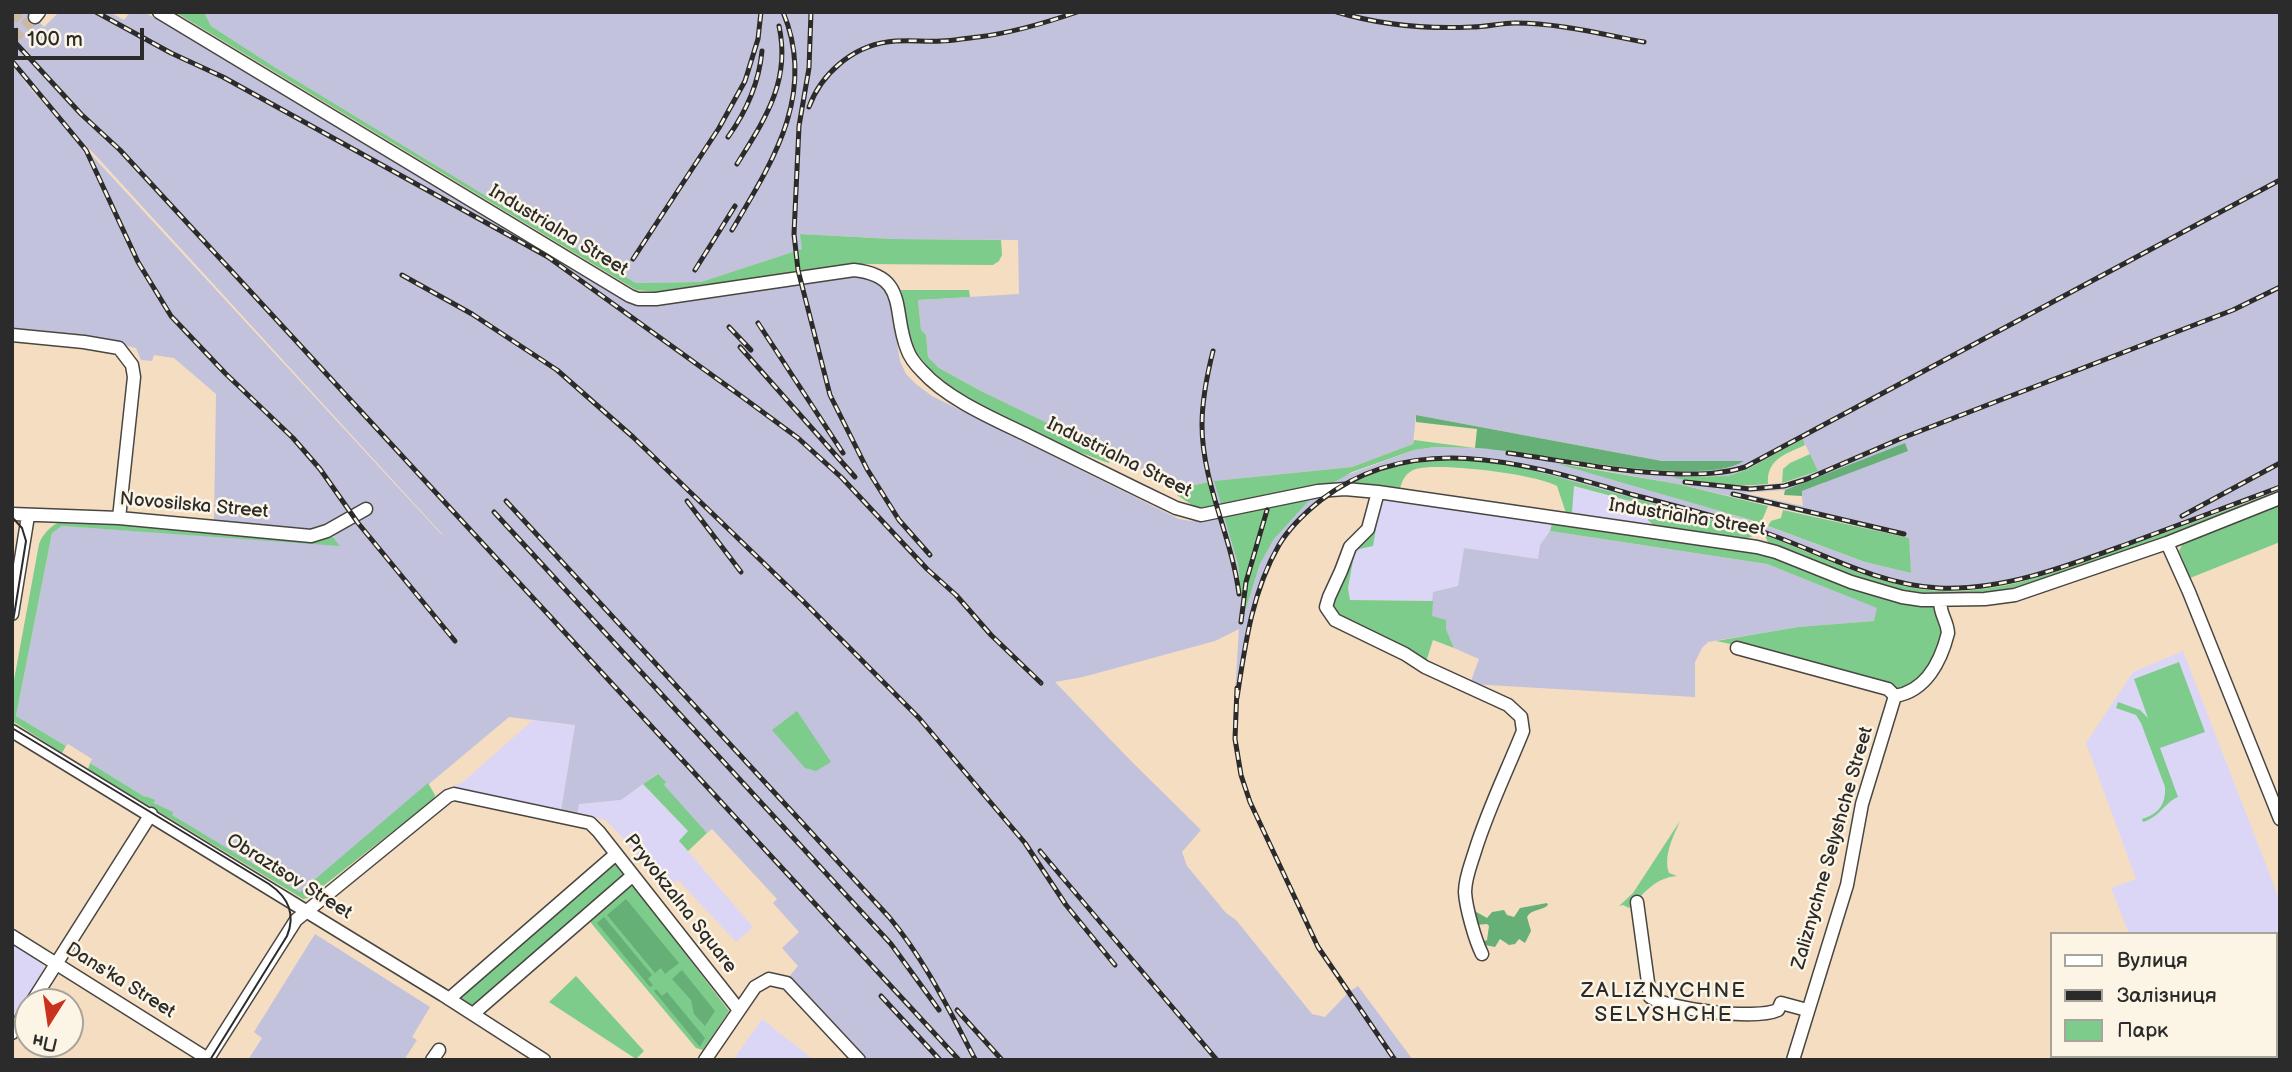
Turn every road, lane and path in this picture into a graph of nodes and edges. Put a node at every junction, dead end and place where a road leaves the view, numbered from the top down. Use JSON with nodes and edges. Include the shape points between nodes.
{"nodes":[{"id":1,"x":159,"y":12,"type":"edge"},
{"id":2,"x":12,"y":335,"type":"edge"},
{"id":3,"x":1378,"y":492,"type":"junction"},
{"id":4,"x":2280,"y":498,"type":"edge"},
{"id":5,"x":366,"y":509,"type":"dead end"},
{"id":6,"x":12,"y":514,"type":"edge"},
{"id":7,"x":28,"y":516,"type":"junction"},
{"id":8,"x":119,"y":518,"type":"junction"},
{"id":9,"x":2167,"y":543,"type":"junction"},
{"id":10,"x":1940,"y":600,"type":"junction"},
{"id":11,"x":12,"y":614,"type":"edge"},
{"id":12,"x":1737,"y":648,"type":"dead end"},
{"id":13,"x":1895,"y":696,"type":"junction"},
{"id":14,"x":12,"y":731,"type":"edge"},
{"id":15,"x":151,"y":814,"type":"junction"},
{"id":16,"x":2280,"y":819,"type":"edge"},
{"id":17,"x":616,"y":854,"type":"junction"},
{"id":18,"x":632,"y":876,"type":"junction"},
{"id":19,"x":1637,"y":902,"type":"dead end"},
{"id":20,"x":307,"y":911,"type":"junction"},
{"id":21,"x":12,"y":936,"type":"edge"},
{"id":22,"x":1482,"y":954,"type":"dead end"},
{"id":23,"x":56,"y":964,"type":"junction"},
{"id":24,"x":41,"y":988,"type":"edge"},
{"id":25,"x":449,"y":999,"type":"junction"},
{"id":26,"x":739,"y":1010,"type":"junction"},
{"id":27,"x":1807,"y":1010,"type":"junction"},
{"id":28,"x":472,"y":1014,"type":"junction"},
{"id":29,"x":208,"y":1059,"type":"edge"},
{"id":30,"x":544,"y":1060,"type":"edge"},
{"id":31,"x":705,"y":1060,"type":"edge"},
{"id":32,"x":859,"y":1060,"type":"edge"},
{"id":33,"x":1793,"y":1060,"type":"edge"}],
"edges":[{"from":1,"to":3,"type":"street","name":"Industrialna Street","via":[[630,296],[656,299],[854,270],[874,273],[891,285],[905,347],[924,374],[982,413],[1176,508],[1201,515],[1318,491]]},
{"from":2,"to":8,"type":"street","via":[[119,348],[132,365]]},
{"from":3,"to":10,"type":"street","name":"Industrialna Street","via":[[1757,547],[1882,592]]},
{"from":3,"to":22,"type":"street","via":[[1368,529],[1350,547],[1329,597],[1329,615],[1508,705],[1523,725],[1467,876],[1466,902]]},
{"from":4,"to":9,"type":"street","name":"Industrialna Street"},
{"from":5,"to":8,"type":"street","name":"Novosilska Street","via":[[310,536]]},
{"from":6,"to":7,"type":"street","name":"Novosilska Street"},
{"from":7,"to":8,"type":"street","name":"Novosilska Street"},
{"from":7,"to":11,"type":"street"},
{"from":9,"to":10,"type":"street","name":"Industrialna Street","via":[[2015,595]]},
{"from":9,"to":16,"type":"street"},
{"from":10,"to":13,"type":"street","via":[[1948,632],[1932,673],[1922,684]]},
{"from":12,"to":13,"type":"street","via":[[1888,689]]},
{"from":13,"to":27,"type":"street","name":"Zaliznychne Selyshche Street","via":[[1861,804],[1847,886]]},
{"from":14,"to":15,"type":"street","name":"Obraztsov Street"},
{"from":15,"to":20,"type":"street","name":"Obraztsov Street"},
{"from":15,"to":23,"type":"street"},
{"from":17,"to":18,"type":"street","name":"Pryvokzalna Square"},
{"from":17,"to":20,"type":"street","name":"Pryvokzalna Square","via":[[590,823],[454,794]]},
{"from":17,"to":25,"type":"street"},
{"from":18,"to":26,"type":"street","name":"Pryvokzalna Square"},
{"from":18,"to":28,"type":"street"},
{"from":19,"to":27,"type":"street","via":[[1650,997],[1660,1003],[1727,1013],[1768,1014],[1781,1003]]},
{"from":20,"to":25,"type":"street","name":"Obraztsov Street"},
{"from":20,"to":29,"type":"street","via":[[296,920]]},
{"from":21,"to":23,"type":"street","name":"Dans'ka Street"},
{"from":23,"to":24,"type":"street"},
{"from":23,"to":29,"type":"street","name":"Dans'ka Street"},
{"from":25,"to":28,"type":"street","name":"Obraztsov Street"},
{"from":26,"to":31,"type":"street"},
{"from":26,"to":32,"type":"street","via":[[761,982],[787,983]]},
{"from":27,"to":33,"type":"street","name":"Zaliznychne Selyshche Street"},
{"from":28,"to":30,"type":"street","name":"Obraztsov Street"}]}
